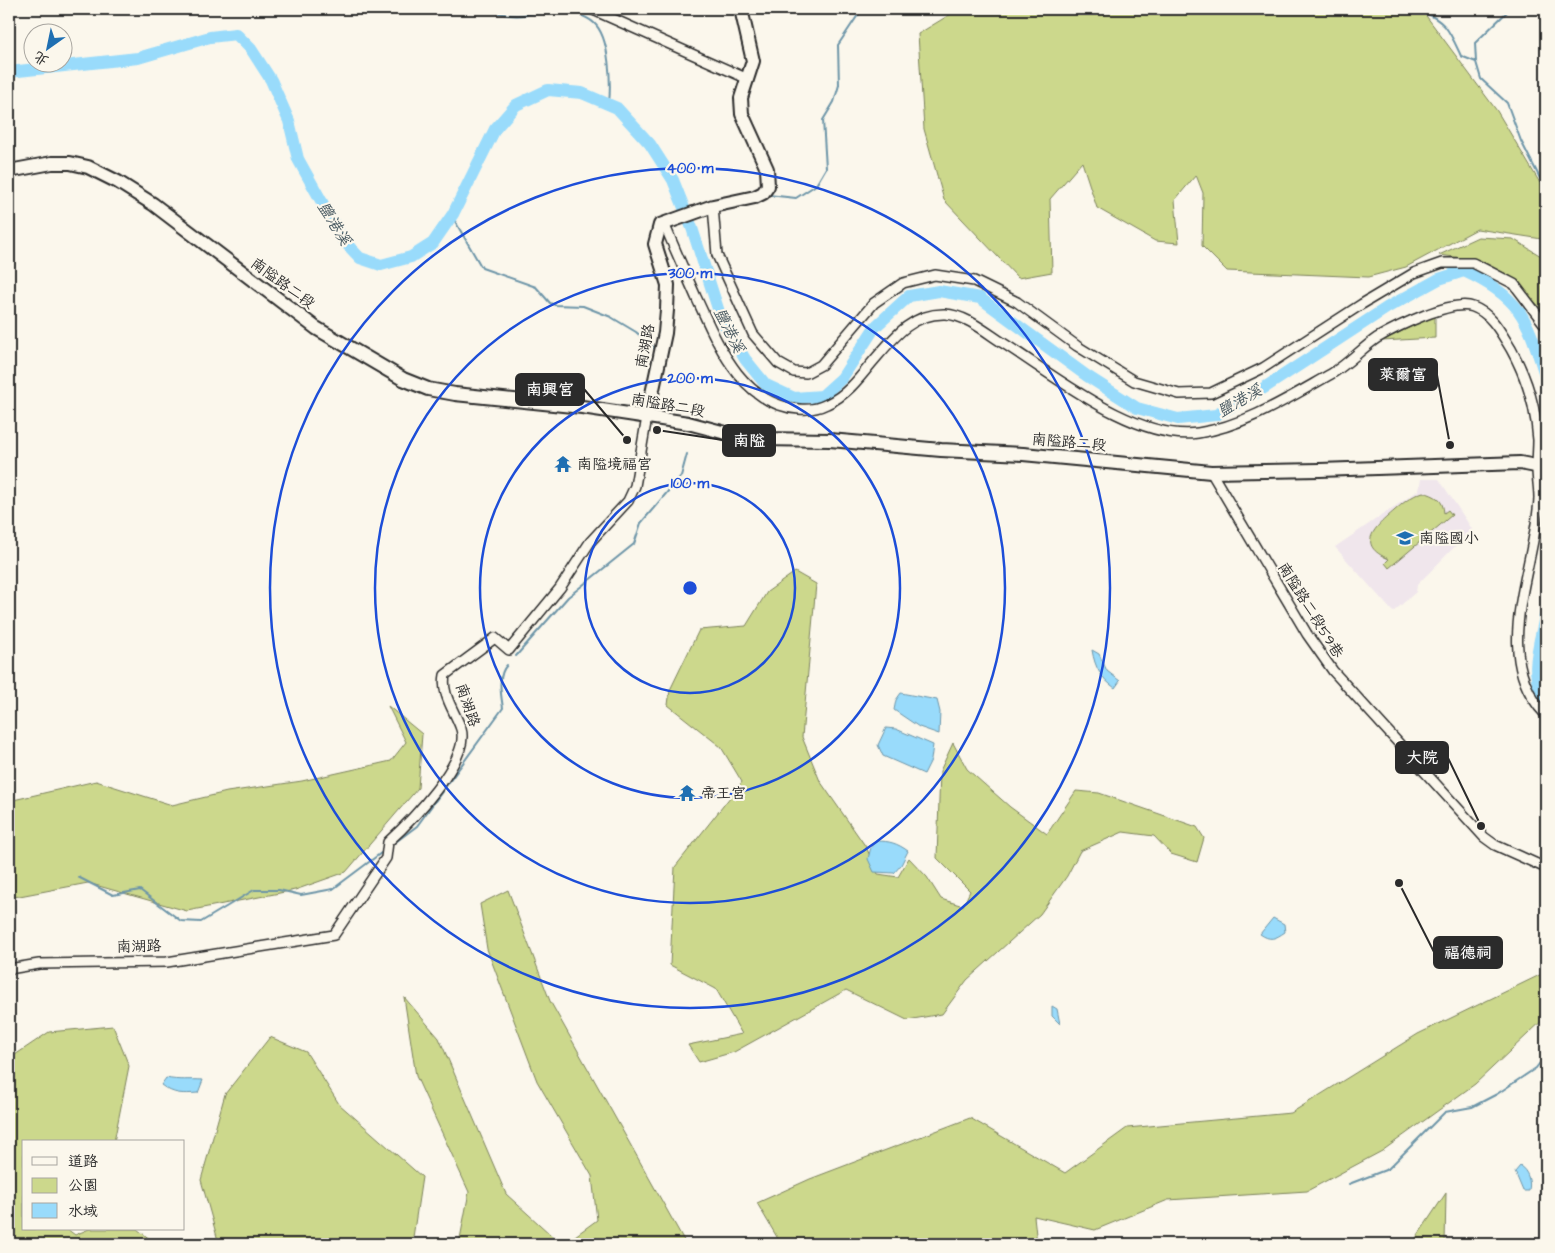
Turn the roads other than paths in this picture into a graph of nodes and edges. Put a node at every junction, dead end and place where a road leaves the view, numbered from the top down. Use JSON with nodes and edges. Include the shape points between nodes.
{"nodes":[{"id":1,"x":591,"y":9,"type":"edge"},
{"id":2,"x":741,"y":9,"type":"edge"},
{"id":3,"x":748,"y":80,"type":"junction"},
{"id":4,"x":10,"y":171,"type":"edge"},
{"id":5,"x":713,"y":206,"type":"junction"},
{"id":6,"x":664,"y":224,"type":"junction"},
{"id":7,"x":1546,"y":326,"type":"edge"},
{"id":8,"x":647,"y":418,"type":"junction"},
{"id":9,"x":1542,"y":466,"type":"edge"},
{"id":10,"x":1211,"y":472,"type":"junction"},
{"id":11,"x":1546,"y":715,"type":"edge"},
{"id":12,"x":1546,"y":868,"type":"edge"},
{"id":13,"x":9,"y":969,"type":"edge"}],
"edges":[{"from":1,"to":3,"type":"street"},
{"from":2,"to":3,"type":"street","via":[[753,61]]},
{"from":3,"to":5,"type":"street","via":[[741,98],[742,114],[767,169],[768,186],[755,197]]},
{"from":4,"to":8,"type":"street","name":"南隘路二段","via":[[70,163],[88,167],[118,182],[316,328],[403,379],[428,389]]},
{"from":5,"to":6,"type":"street"},
{"from":5,"to":7,"type":"street","via":[[717,254],[753,334],[778,363],[794,372],[806,373],[821,365],[874,303],[902,283],[935,274],[983,285],[1017,302],[1077,346],[1134,381],[1179,394],[1211,392],[1263,368],[1414,273],[1442,263],[1473,263],[1514,284]]},
{"from":6,"to":8,"type":"street","name":"南湖路","via":[[660,226],[655,244],[668,285],[666,333]]},
{"from":6,"to":9,"type":"street","via":[[718,345],[755,392],[788,408],[807,410],[825,406],[845,392],[905,327],[922,316],[953,315],[979,327],[1111,412],[1144,425],[1187,435],[1222,429],[1296,394],[1337,371],[1377,338],[1417,319],[1453,306],[1472,306],[1495,322],[1518,361],[1533,404]]},
{"from":8,"to":10,"type":"street","name":"南隘路二段","via":[[688,423],[761,439],[830,440],[1023,454]]},
{"from":8,"to":13,"type":"street","name":"南湖路","via":[[635,486],[622,510],[590,542],[560,588],[509,650],[495,638],[445,675],[443,684],[461,729],[458,755],[422,808],[388,842],[386,858],[334,935],[167,962],[39,964]]},
{"from":9,"to":10,"type":"street","name":"南隘路二段","via":[[1520,462]]},
{"from":9,"to":11,"type":"street","via":[[1522,592],[1518,656],[1527,690]]},
{"from":10,"to":12,"type":"street","name":"南隘路二段59巷","via":[[1320,654],[1358,701],[1484,837],[1494,845]]}]}
